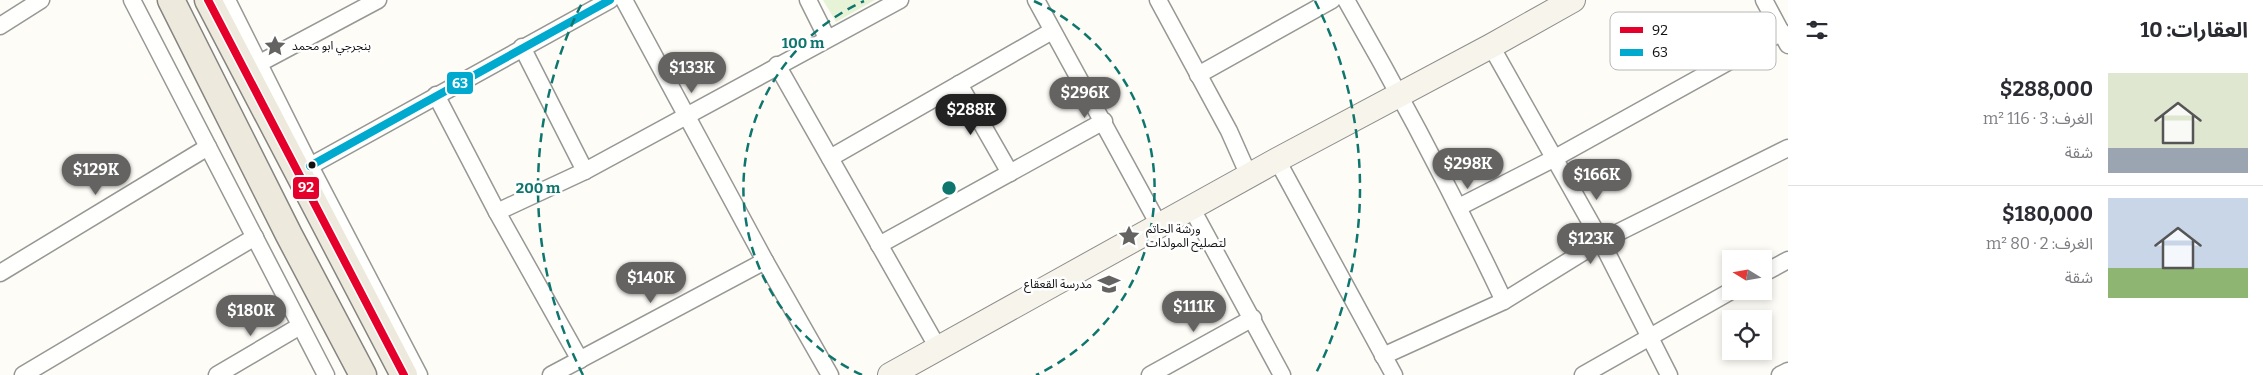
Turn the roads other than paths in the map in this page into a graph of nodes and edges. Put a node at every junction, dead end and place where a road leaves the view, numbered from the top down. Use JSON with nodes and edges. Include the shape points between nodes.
{"nodes":[{"id":1,"x":41,"y":0,"type":"edge"},
{"id":2,"x":132,"y":0,"type":"edge"},
{"id":3,"x":170,"y":0,"type":"edge"},
{"id":4,"x":208,"y":0,"type":"edge"},
{"id":5,"x":227,"y":0,"type":"edge"},
{"id":6,"x":378,"y":0,"type":"edge"},
{"id":7,"x":610,"y":0,"type":"edge"},
{"id":8,"x":624,"y":0,"type":"edge"},
{"id":9,"x":808,"y":0,"type":"edge"},
{"id":10,"x":900,"y":0,"type":"edge"},
{"id":11,"x":1036,"y":0,"type":"edge"},
{"id":12,"x":1158,"y":0,"type":"edge"},
{"id":13,"x":1332,"y":0,"type":"edge"},
{"id":14,"x":1346,"y":0,"type":"edge"},
{"id":15,"x":1573,"y":0,"type":"edge"},
{"id":16,"x":1764,"y":0,"type":"edge"},
{"id":17,"x":1770,"y":12,"type":"edge"},
{"id":18,"x":1776,"y":22,"type":"edge"},
{"id":19,"x":0,"y":26,"type":"edge"},
{"id":20,"x":1052,"y":31,"type":"junction"},
{"id":21,"x":827,"y":38,"type":"junction"},
{"id":22,"x":1785,"y":39,"type":"edge"},
{"id":23,"x":1491,"y":46,"type":"junction"},
{"id":24,"x":522,"y":47,"type":"junction"},
{"id":25,"x":258,"y":64,"type":"junction"},
{"id":26,"x":777,"y":65,"type":"junction"},
{"id":27,"x":1725,"y":70,"type":"edge"},
{"id":28,"x":1198,"y":75,"type":"junction"},
{"id":29,"x":959,"y":84,"type":"junction"},
{"id":30,"x":1400,"y":94,"type":"junction"},
{"id":31,"x":436,"y":95,"type":"junction"},
{"id":32,"x":688,"y":115,"type":"junction"},
{"id":33,"x":1104,"y":121,"type":"junction"},
{"id":34,"x":208,"y":147,"type":"junction"},
{"id":35,"x":1788,"y":148,"type":"edge"},
{"id":36,"x":830,"y":158,"type":"junction"},
{"id":37,"x":1555,"y":158,"type":"junction"},
{"id":38,"x":1277,"y":160,"type":"junction"},
{"id":39,"x":310,"y":166,"type":"junction"},
{"id":40,"x":585,"y":171,"type":"junction"},
{"id":41,"x":1010,"y":173,"type":"junction"},
{"id":42,"x":1249,"y":176,"type":"junction"},
{"id":43,"x":1459,"y":206,"type":"junction"},
{"id":44,"x":1191,"y":207,"type":"junction"},
{"id":45,"x":496,"y":212,"type":"junction"},
{"id":46,"x":320,"y":217,"type":"junction"},
{"id":47,"x":1159,"y":225,"type":"junction"},
{"id":48,"x":289,"y":235,"type":"junction"},
{"id":49,"x":255,"y":237,"type":"junction"},
{"id":50,"x":1601,"y":240,"type":"junction"},
{"id":51,"x":879,"y":245,"type":"junction"},
{"id":52,"x":345,"y":250,"type":"junction"},
{"id":53,"x":1788,"y":260,"type":"edge"},
{"id":54,"x":765,"y":261,"type":"junction"},
{"id":55,"x":1772,"y":269,"type":"edge"},
{"id":56,"x":0,"y":273,"type":"edge"},
{"id":57,"x":1722,"y":296,"type":"edge"},
{"id":58,"x":1504,"y":301,"type":"junction"},
{"id":59,"x":1253,"y":318,"type":"junction"},
{"id":60,"x":300,"y":326,"type":"junction"},
{"id":61,"x":1650,"y":336,"type":"junction"},
{"id":62,"x":938,"y":348,"type":"junction"},
{"id":63,"x":1383,"y":356,"type":"junction"},
{"id":64,"x":580,"y":360,"type":"junction"},
{"id":65,"x":1788,"y":370,"type":"edge"},
{"id":66,"x":23,"y":375,"type":"edge"},
{"id":67,"x":216,"y":375,"type":"edge"},
{"id":68,"x":326,"y":375,"type":"edge"},
{"id":69,"x":363,"y":375,"type":"edge"},
{"id":70,"x":404,"y":375,"type":"edge"},
{"id":71,"x":419,"y":375,"type":"edge"},
{"id":72,"x":551,"y":375,"type":"edge"},
{"id":73,"x":830,"y":375,"type":"edge"},
{"id":74,"x":890,"y":375,"type":"edge"},
{"id":75,"x":1150,"y":375,"type":"edge"},
{"id":76,"x":1282,"y":375,"type":"edge"},
{"id":77,"x":1394,"y":375,"type":"edge"},
{"id":78,"x":1583,"y":375,"type":"edge"},
{"id":79,"x":1669,"y":375,"type":"edge"},
{"id":80,"x":1780,"y":375,"type":"edge"}],
"edges":[{"from":1,"to":19,"type":"street"},
{"from":2,"to":34,"type":"street"},
{"from":3,"to":48,"type":"main road"},
{"from":4,"to":46,"type":"main road"},
{"from":5,"to":25,"type":"street"},
{"from":6,"to":25,"type":"street"},
{"from":7,"to":24,"type":"street"},
{"from":8,"to":32,"type":"street"},
{"from":9,"to":21,"type":"street"},
{"from":10,"to":21,"type":"street"},
{"from":11,"to":20,"type":"street"},
{"from":12,"to":28,"type":"street"},
{"from":13,"to":28,"type":"street"},
{"from":14,"to":30,"type":"street"},
{"from":15,"to":23,"type":"street"},
{"from":16,"to":17,"type":"street"},
{"from":18,"to":22,"type":"street"},
{"from":20,"to":29,"type":"street"},
{"from":20,"to":33,"type":"street"},
{"from":21,"to":26,"type":"street"},
{"from":23,"to":30,"type":"street"},
{"from":23,"to":37,"type":"street"},
{"from":24,"to":31,"type":"street"},
{"from":24,"to":40,"type":"street"},
{"from":25,"to":39,"type":"street"},
{"from":26,"to":32,"type":"street"},
{"from":26,"to":36,"type":"street"},
{"from":27,"to":37,"type":"street"},
{"from":28,"to":42,"type":"street"},
{"from":29,"to":36,"type":"street"},
{"from":29,"to":41,"type":"street"},
{"from":30,"to":38,"type":"street"},
{"from":30,"to":43,"type":"street"},
{"from":31,"to":39,"type":"street"},
{"from":31,"to":45,"type":"street"},
{"from":32,"to":40,"type":"street"},
{"from":32,"to":54,"type":"street"},
{"from":33,"to":41,"type":"street"},
{"from":33,"to":47,"type":"street"},
{"from":34,"to":49,"type":"street"},
{"from":34,"to":56,"type":"street"},
{"from":35,"to":50,"type":"street"},
{"from":36,"to":51,"type":"street"},
{"from":37,"to":43,"type":"street"},
{"from":37,"to":50,"type":"street"},
{"from":38,"to":42,"type":"street"},
{"from":38,"to":63,"type":"street"},
{"from":39,"to":52,"type":"street"},
{"from":40,"to":45,"type":"street"},
{"from":41,"to":51,"type":"street"},
{"from":42,"to":44,"type":"street"},
{"from":43,"to":58,"type":"street"},
{"from":44,"to":47,"type":"street"},
{"from":44,"to":59,"type":"street"},
{"from":45,"to":64,"type":"street"},
{"from":46,"to":48,"type":"main road"},
{"from":46,"to":52,"type":"main road"},
{"from":47,"to":62,"type":"street"},
{"from":48,"to":69,"type":"main road"},
{"from":49,"to":60,"type":"street"},
{"from":49,"to":66,"type":"street"},
{"from":50,"to":58,"type":"street"},
{"from":50,"to":61,"type":"street"},
{"from":51,"to":62,"type":"street"},
{"from":52,"to":70,"type":"main road"},
{"from":52,"to":71,"type":"street"},
{"from":53,"to":55,"type":"street"},
{"from":54,"to":64,"type":"street"},
{"from":54,"to":73,"type":"street"},
{"from":57,"to":61,"type":"street"},
{"from":58,"to":63,"type":"street"},
{"from":59,"to":75,"type":"street"},
{"from":59,"to":76,"type":"street"},
{"from":60,"to":67,"type":"street"},
{"from":60,"to":68,"type":"street"},
{"from":61,"to":78,"type":"street"},
{"from":61,"to":79,"type":"street"},
{"from":62,"to":74,"type":"street"},
{"from":63,"to":77,"type":"street"},
{"from":64,"to":72,"type":"street"},
{"from":65,"to":80,"type":"street"}]}
